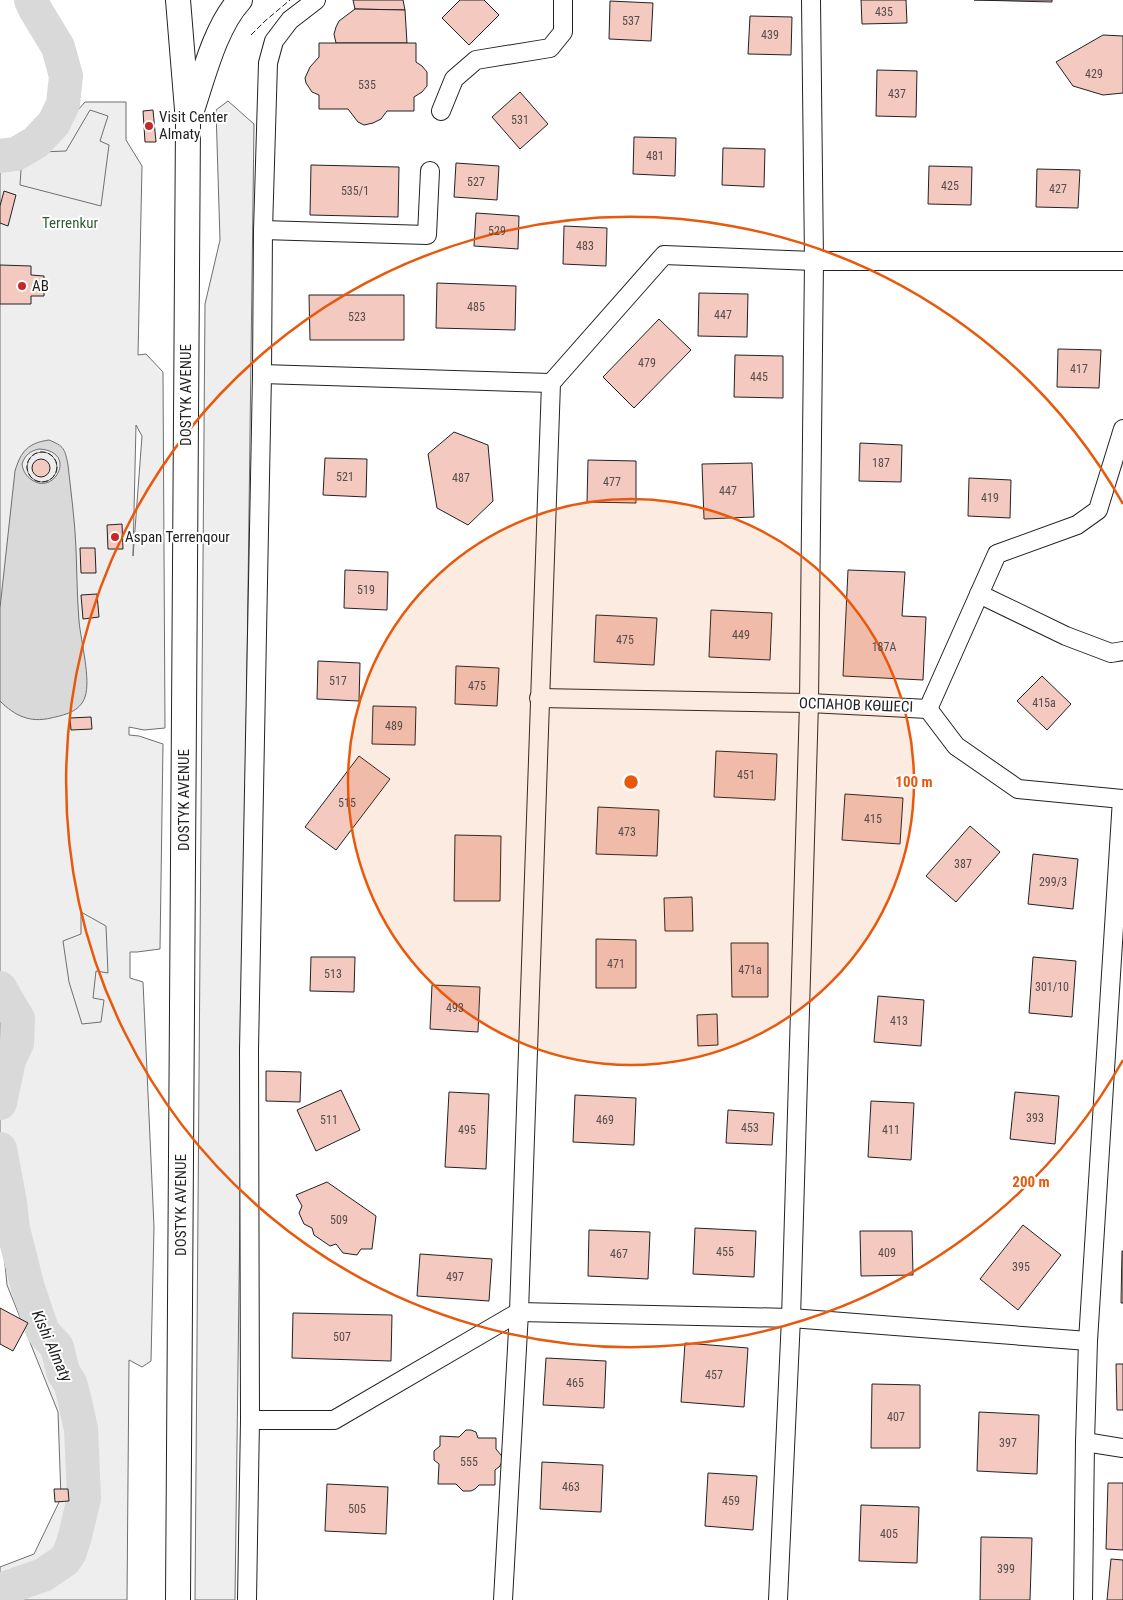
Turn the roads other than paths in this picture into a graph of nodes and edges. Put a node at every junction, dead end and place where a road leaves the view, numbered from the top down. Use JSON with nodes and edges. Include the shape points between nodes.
{"nodes":[{"id":1,"x":178,"y":0,"type":"edge"},
{"id":2,"x":240,"y":0,"type":"edge"},
{"id":3,"x":316,"y":0,"type":"edge"},
{"id":4,"x":563,"y":0,"type":"edge"},
{"id":5,"x":811,"y":0,"type":"edge"},
{"id":6,"x":441,"y":111,"type":"dead end"},
{"id":7,"x":188,"y":122,"type":"junction"},
{"id":8,"x":430,"y":171,"type":"dead end"},
{"id":9,"x":263,"y":230,"type":"junction"},
{"id":10,"x":814,"y":261,"type":"junction"},
{"id":11,"x":1123,"y":261,"type":"edge"},
{"id":12,"x":262,"y":374,"type":"junction"},
{"id":13,"x":551,"y":383,"type":"junction"},
{"id":14,"x":1123,"y":429,"type":"edge"},
{"id":15,"x":979,"y":594,"type":"junction"},
{"id":16,"x":1123,"y":651,"type":"edge"},
{"id":17,"x":539,"y":698,"type":"junction"},
{"id":18,"x":809,"y":703,"type":"junction"},
{"id":19,"x":928,"y":709,"type":"junction"},
{"id":20,"x":519,"y":1312,"type":"junction"},
{"id":21,"x":791,"y":1318,"type":"junction"},
{"id":22,"x":1088,"y":1341,"type":"junction"},
{"id":23,"x":250,"y":1420,"type":"junction"},
{"id":24,"x":1085,"y":1442,"type":"junction"},
{"id":25,"x":1123,"y":1448,"type":"edge"},
{"id":26,"x":178,"y":1600,"type":"edge"},
{"id":27,"x":247,"y":1600,"type":"edge"},
{"id":28,"x":503,"y":1600,"type":"edge"},
{"id":29,"x":778,"y":1600,"type":"edge"},
{"id":30,"x":1083,"y":1600,"type":"edge"}],
"edges":[{"from":1,"to":7,"type":"main road","name":"DOSTYK AVENUE"},
{"from":2,"to":7,"type":"main road","via":[[231,9],[220,31]]},
{"from":3,"to":9,"type":"street","via":[[290,20],[274,41],[268,63]]},
{"from":4,"to":6,"type":"street","via":[[563,32],[550,48],[476,60],[454,79]]},
{"from":5,"to":10,"type":"street"},
{"from":7,"to":26,"type":"main road","name":"DOSTYK AVENUE"},
{"from":8,"to":9,"type":"street","via":[[427,235]]},
{"from":9,"to":12,"type":"street"},
{"from":10,"to":11,"type":"street"},
{"from":10,"to":13,"type":"street","via":[[664,255]]},
{"from":10,"to":18,"type":"street"},
{"from":12,"to":13,"type":"street"},
{"from":12,"to":23,"type":"street","via":[[249,1050]]},
{"from":13,"to":17,"type":"street"},
{"from":14,"to":15,"type":"street","name":"ОСПАНОВ КӨШЕСІ","via":[[1098,510],[1076,525],[997,554]]},
{"from":15,"to":16,"type":"street","via":[[1066,636],[1111,653]]},
{"from":15,"to":19,"type":"street","name":"ОСПАНОВ КӨШЕСІ"},
{"from":17,"to":18,"type":"street","name":"ОСПАНОВ КӨШЕСІ"},
{"from":17,"to":20,"type":"street"},
{"from":18,"to":19,"type":"street","name":"ОСПАНОВ КӨШЕСІ"},
{"from":18,"to":21,"type":"street"},
{"from":19,"to":22,"type":"street","via":[[956,746],[1018,789],[1122,800]]},
{"from":20,"to":21,"type":"street"},
{"from":20,"to":23,"type":"street","via":[[334,1420]]},
{"from":20,"to":28,"type":"street"},
{"from":21,"to":22,"type":"street"},
{"from":21,"to":29,"type":"street"},
{"from":22,"to":24,"type":"street"},
{"from":23,"to":27,"type":"street"},
{"from":24,"to":25,"type":"street"},
{"from":24,"to":30,"type":"street"}]}
